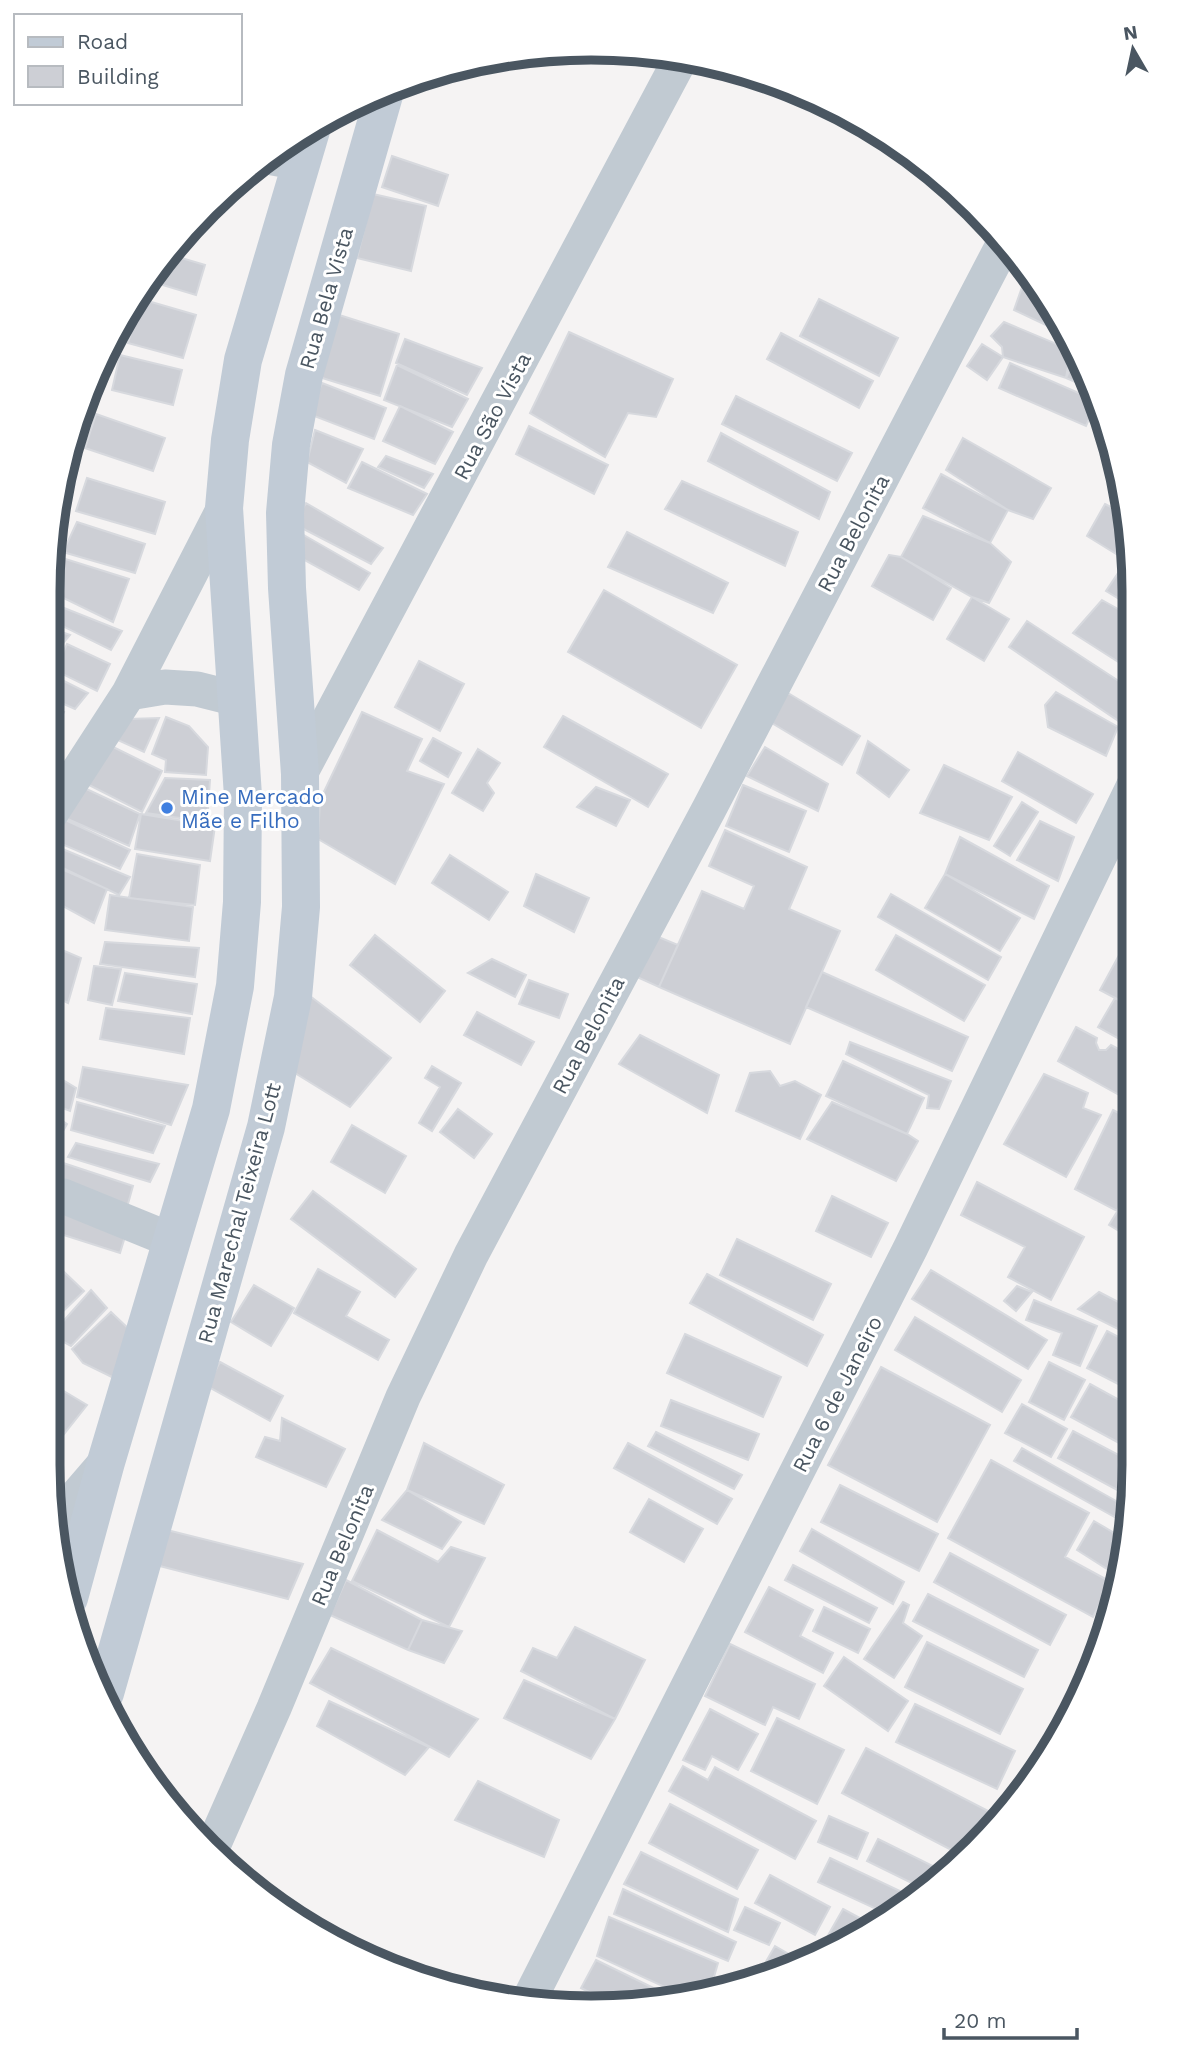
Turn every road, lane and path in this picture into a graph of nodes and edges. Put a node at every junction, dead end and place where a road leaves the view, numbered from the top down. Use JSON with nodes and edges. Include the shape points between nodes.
{"nodes":[{"id":1,"x":676,"y":67,"type":"edge"},
{"id":2,"x":382,"y":103,"type":"edge"},
{"id":3,"x":284,"y":160,"type":"edge"},
{"id":4,"x":1000,"y":251,"type":"edge"},
{"id":5,"x":224,"y":508,"type":"junction"},
{"id":6,"x":285,"y":513,"type":"joint"},
{"id":7,"x":129,"y":693,"type":"junction"},
{"id":8,"x":237,"y":699,"type":"junction"},
{"id":9,"x":300,"y":774,"type":"junction"},
{"id":10,"x":60,"y":799,"type":"edge"},
{"id":11,"x":1122,"y":808,"type":"edge"},
{"id":12,"x":63,"y":1196,"type":"dead end"},
{"id":13,"x":171,"y":1240,"type":"junction"},
{"id":14,"x":229,"y":1254,"type":"junction"},
{"id":15,"x":106,"y":1462,"type":"junction"},
{"id":16,"x":62,"y":1513,"type":"edge"},
{"id":17,"x":73,"y":1583,"type":"edge"},
{"id":18,"x":107,"y":1685,"type":"edge"},
{"id":19,"x":215,"y":1841,"type":"edge"},
{"id":20,"x":533,"y":1993,"type":"edge"}],
"edges":[{"from":1,"to":9,"type":"street","name":"Rua São Vista"},
{"from":2,"to":6,"type":"street","name":"Rua Bela Vista","via":[[304,375]]},
{"from":3,"to":5,"type":"street","via":[[243,360]]},
{"from":4,"to":19,"type":"street","name":"Rua Belonita","via":[[471,1255],[403,1397]]},
{"from":5,"to":7,"type":"street"},
{"from":5,"to":8,"type":"street"},
{"from":6,"to":9,"type":"street","name":"Rua Marechal Teixeira Lott"},
{"from":7,"to":8,"type":"street","via":[[165,687]]},
{"from":7,"to":10,"type":"street"},
{"from":8,"to":13,"type":"street","via":[[243,809],[235,986],[211,1109]]},
{"from":9,"to":14,"type":"street","name":"Rua Marechal Teixeira Lott","via":[[301,907],[293,997],[266,1127]]},
{"from":11,"to":20,"type":"street","name":"Rua 6 de Janeiro","via":[[911,1247]]},
{"from":12,"to":13,"type":"street"},
{"from":13,"to":14,"type":"street"},
{"from":13,"to":15,"type":"street"},
{"from":14,"to":18,"type":"street","name":"Rua Marechal Teixeira Lott"},
{"from":15,"to":16,"type":"street"},
{"from":15,"to":17,"type":"street"}]}
